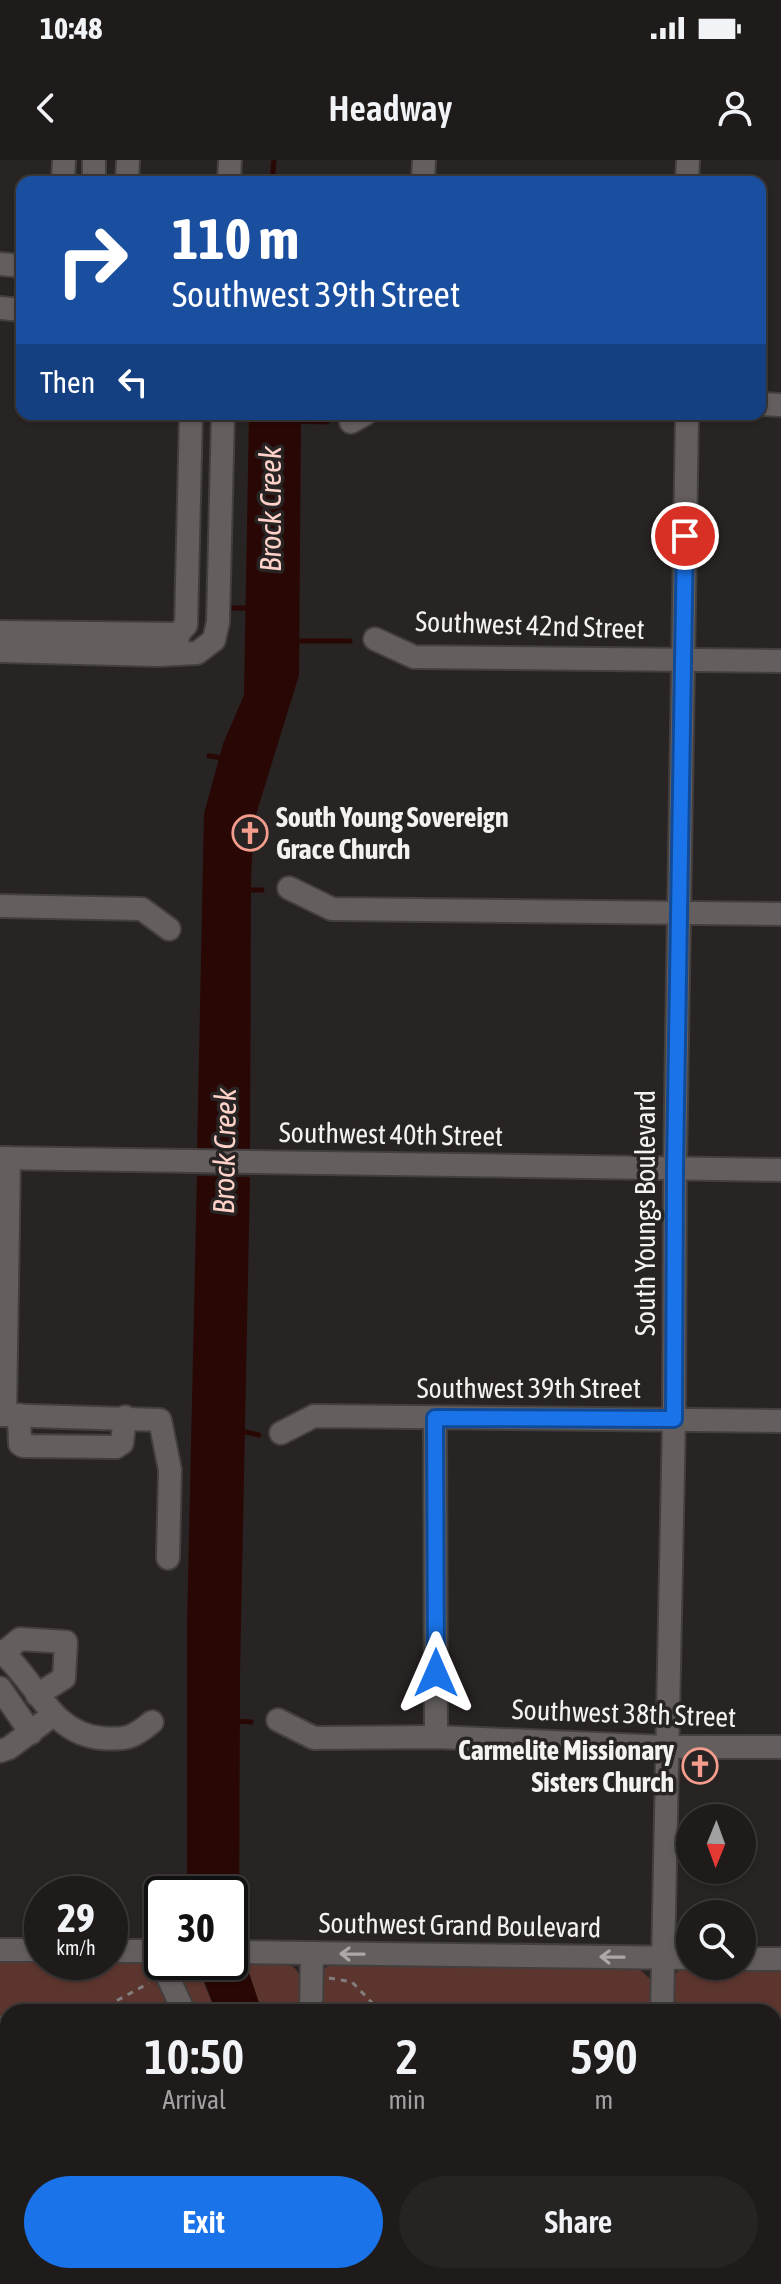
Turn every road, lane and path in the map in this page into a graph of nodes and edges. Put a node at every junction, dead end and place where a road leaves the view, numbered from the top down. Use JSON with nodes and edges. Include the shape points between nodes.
{"nodes":[{"id":1,"x":191,"y":420,"type":"edge"},
{"id":2,"x":223,"y":420,"type":"edge"},
{"id":3,"x":687,"y":420,"type":"edge"},
{"id":4,"x":0,"y":632,"type":"edge"},
{"id":5,"x":375,"y":639,"type":"dead end"},
{"id":6,"x":178,"y":644,"type":"junction"},
{"id":7,"x":0,"y":651,"type":"edge"},
{"id":8,"x":684,"y":658,"type":"junction"},
{"id":9,"x":781,"y":661,"type":"edge"},
{"id":10,"x":289,"y":888,"type":"dead end"},
{"id":11,"x":0,"y":906,"type":"edge"},
{"id":12,"x":679,"y":911,"type":"junction"},
{"id":13,"x":781,"y":914,"type":"edge"},
{"id":14,"x":169,"y":929,"type":"dead end"},
{"id":15,"x":5,"y":1158,"type":"edge"},
{"id":16,"x":675,"y":1168,"type":"junction"},
{"id":17,"x":781,"y":1170,"type":"edge"},
{"id":18,"x":8,"y":1415,"type":"edge"},
{"id":19,"x":70,"y":1416,"type":"junction"},
{"id":20,"x":125,"y":1417,"type":"junction"},
{"id":21,"x":435,"y":1418,"type":"junction"},
{"id":22,"x":674,"y":1419,"type":"junction"},
{"id":23,"x":781,"y":1421,"type":"edge"},
{"id":24,"x":281,"y":1433,"type":"dead end"},
{"id":25,"x":69,"y":1446,"type":"junction"},
{"id":26,"x":168,"y":1558,"type":"dead end"},
{"id":27,"x":2,"y":1652,"type":"edge"},
{"id":28,"x":0,"y":1688,"type":"edge"},
{"id":29,"x":37,"y":1695,"type":"junction"},
{"id":30,"x":53,"y":1715,"type":"junction"},
{"id":31,"x":278,"y":1720,"type":"dead end"},
{"id":32,"x":152,"y":1722,"type":"dead end"},
{"id":33,"x":31,"y":1733,"type":"junction"},
{"id":34,"x":436,"y":1737,"type":"junction"},
{"id":35,"x":666,"y":1747,"type":"junction"},
{"id":36,"x":781,"y":1747,"type":"edge"},
{"id":37,"x":0,"y":1751,"type":"edge"},
{"id":38,"x":0,"y":1950,"type":"edge"},
{"id":39,"x":24,"y":1950,"type":"edge"},
{"id":40,"x":248,"y":1954,"type":"edge"},
{"id":41,"x":662,"y":1958,"type":"junction"},
{"id":42,"x":676,"y":1958,"type":"edge"},
{"id":43,"x":756,"y":1959,"type":"edge"},
{"id":44,"x":781,"y":1959,"type":"edge"},
{"id":45,"x":312,"y":1964,"type":"junction"},
{"id":46,"x":157,"y":1980,"type":"edge"},
{"id":47,"x":170,"y":1980,"type":"edge"},
{"id":48,"x":110,"y":2004,"type":"edge"},
{"id":49,"x":181,"y":2004,"type":"edge"},
{"id":50,"x":311,"y":2004,"type":"edge"},
{"id":51,"x":373,"y":2004,"type":"edge"},
{"id":52,"x":662,"y":2004,"type":"edge"},
{"id":53,"x":305,"y":2284,"type":"edge"},
{"id":54,"x":382,"y":2284,"type":"edge"}],
"edges":[{"from":1,"to":6,"type":"street","via":[[186,625]]},
{"from":2,"to":6,"type":"street","via":[[218,622],[214,640],[197,653]]},
{"from":3,"to":8,"type":"street","name":"South Youngs Boulevard"},
{"from":4,"to":6,"type":"street"},
{"from":5,"to":8,"type":"street","name":"Southwest 42nd Street","via":[[414,657]]},
{"from":6,"to":7,"type":"street"},
{"from":8,"to":9,"type":"street","name":"Southwest 42nd Street"},
{"from":8,"to":12,"type":"street","name":"South Youngs Boulevard"},
{"from":10,"to":12,"type":"street","via":[[332,909]]},
{"from":11,"to":14,"type":"street","via":[[142,909]]},
{"from":12,"to":13,"type":"street"},
{"from":12,"to":16,"type":"street","name":"South Youngs Boulevard"},
{"from":15,"to":16,"type":"street","name":"Southwest 40th Street"},
{"from":15,"to":18,"type":"street"},
{"from":16,"to":17,"type":"street","name":"Southwest 40th Street"},
{"from":16,"to":22,"type":"street","name":"South Youngs Boulevard"},
{"from":18,"to":19,"type":"street"},
{"from":18,"to":25,"type":"street","via":[[23,1446]]},
{"from":19,"to":20,"type":"street"},
{"from":19,"to":25,"type":"street"},
{"from":20,"to":25,"type":"street","via":[[122,1443],[116,1447]]},
{"from":20,"to":26,"type":"street","via":[[160,1420],[170,1470]]},
{"from":21,"to":22,"type":"street","name":"Southwest 39th Street"},
{"from":21,"to":24,"type":"street","name":"Southwest 39th Street","via":[[314,1416]]},
{"from":21,"to":34,"type":"street"},
{"from":22,"to":23,"type":"street","name":"Southwest 39th Street"},
{"from":22,"to":35,"type":"street","name":"South Youngs Boulevard"},
{"from":27,"to":29,"type":"street"},
{"from":27,"to":29,"type":"street","via":[[20,1639],[66,1642],[64,1678]]},
{"from":28,"to":33,"type":"street"},
{"from":29,"to":30,"type":"street"},
{"from":30,"to":32,"type":"street","via":[[71,1730],[118,1739],[136,1736]]},
{"from":30,"to":33,"type":"street"},
{"from":31,"to":34,"type":"street","name":"Southwest 38th Street","via":[[314,1738]]},
{"from":33,"to":37,"type":"street"},
{"from":34,"to":35,"type":"street","name":"Southwest 38th Street"},
{"from":35,"to":36,"type":"street","name":"Southwest 38th Street"},
{"from":35,"to":41,"type":"street","name":"South Youngs Boulevard"},
{"from":38,"to":39,"type":"street"},
{"from":40,"to":45,"type":"street","name":"Southwest Grand Boulevard"},
{"from":41,"to":42,"type":"street","name":"Southwest Grand Boulevard"},
{"from":41,"to":45,"type":"street","name":"Southwest Grand Boulevard","one_way":true},
{"from":41,"to":52,"type":"street","name":"South Youngs Boulevard"},
{"from":43,"to":44,"type":"street"},
{"from":45,"to":50,"type":"street"},
{"from":45,"to":51,"type":"path","via":[[352,1982]]},
{"from":46,"to":48,"type":"path"},
{"from":47,"to":49,"type":"street"},
{"from":53,"to":54,"type":"street"}]}
